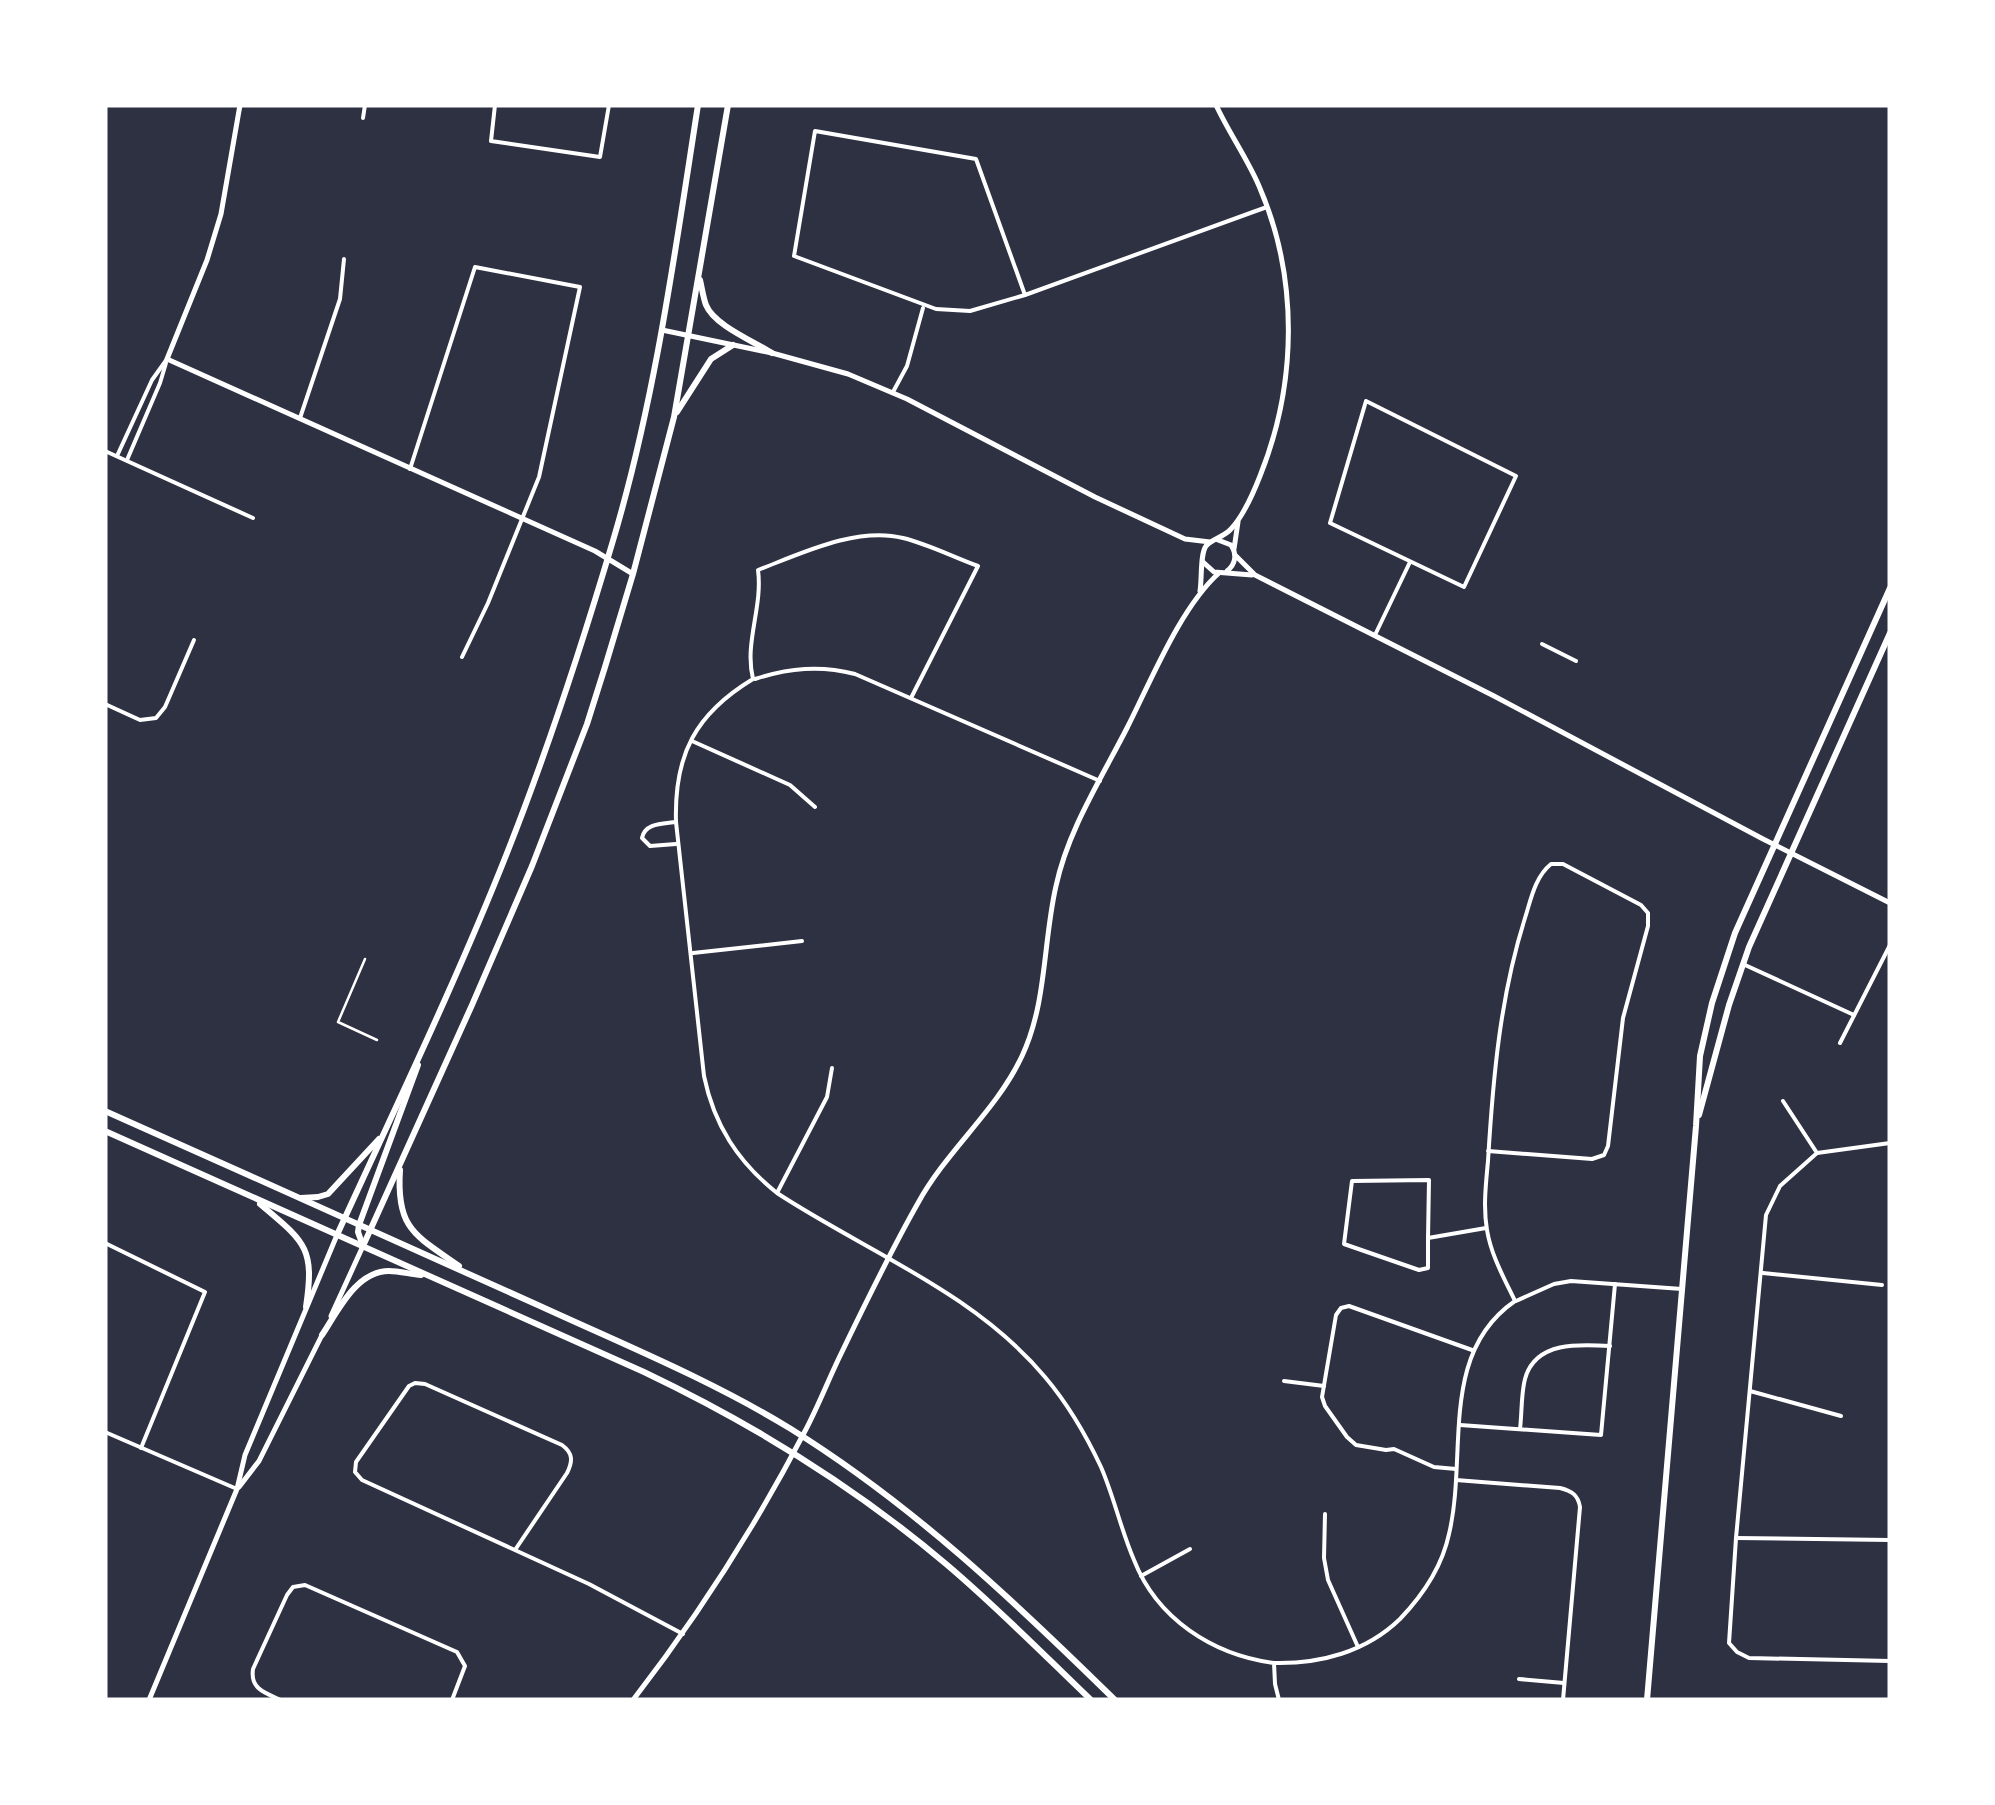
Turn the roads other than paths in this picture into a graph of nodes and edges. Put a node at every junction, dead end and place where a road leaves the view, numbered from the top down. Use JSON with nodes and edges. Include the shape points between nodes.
{"nodes":[{"id":1,"x":240,"y":105,"type":"edge"},
{"id":2,"x":365,"y":105,"type":"edge"},
{"id":3,"x":495,"y":105,"type":"edge"},
{"id":4,"x":609,"y":105,"type":"edge"},
{"id":5,"x":698,"y":105,"type":"edge"},
{"id":6,"x":728,"y":105,"type":"edge"},
{"id":7,"x":1216,"y":105,"type":"edge"},
{"id":8,"x":363,"y":118,"type":"dead end"},
{"id":9,"x":1268,"y":207,"type":"junction"},
{"id":10,"x":344,"y":259,"type":"dead end"},
{"id":11,"x":698,"y":274,"type":"junction"},
{"id":12,"x":1025,"y":295,"type":"junction"},
{"id":13,"x":924,"y":306,"type":"junction"},
{"id":14,"x":662,"y":330,"type":"junction"},
{"id":15,"x":688,"y":335,"type":"junction"},
{"id":16,"x":733,"y":345,"type":"junction"},
{"id":17,"x":772,"y":353,"type":"junction"},
{"id":18,"x":167,"y":359,"type":"junction"},
{"id":19,"x":893,"y":392,"type":"junction"},
{"id":20,"x":674,"y":418,"type":"junction"},
{"id":21,"x":300,"y":419,"type":"junction"},
{"id":22,"x":105,"y":451,"type":"edge"},
{"id":23,"x":117,"y":456,"type":"junction"},
{"id":24,"x":126,"y":460,"type":"junction"},
{"id":25,"x":410,"y":469,"type":"junction"},
{"id":26,"x":253,"y":518,"type":"dead end"},
{"id":27,"x":522,"y":519,"type":"junction"},
{"id":28,"x":1238,"y":519,"type":"junction"},
{"id":29,"x":1185,"y":539,"type":"junction"},
{"id":30,"x":1213,"y":541,"type":"junction"},
{"id":31,"x":1235,"y":552,"type":"junction"},
{"id":32,"x":608,"y":557,"type":"junction"},
{"id":33,"x":1202,"y":558,"type":"junction"},
{"id":34,"x":1410,"y":562,"type":"junction"},
{"id":35,"x":1222,"y":573,"type":"junction"},
{"id":36,"x":633,"y":574,"type":"junction"},
{"id":37,"x":1255,"y":575,"type":"junction"},
{"id":38,"x":1890,"y":588,"type":"edge"},
{"id":39,"x":1199,"y":596,"type":"junction"},
{"id":40,"x":1890,"y":633,"type":"edge"},
{"id":41,"x":1374,"y":636,"type":"junction"},
{"id":42,"x":194,"y":640,"type":"dead end"},
{"id":43,"x":1542,"y":644,"type":"dead end"},
{"id":44,"x":462,"y":657,"type":"dead end"},
{"id":45,"x":1576,"y":660,"type":"dead end"},
{"id":46,"x":754,"y":679,"type":"junction"},
{"id":47,"x":912,"y":698,"type":"junction"},
{"id":48,"x":105,"y":704,"type":"edge"},
{"id":49,"x":690,"y":740,"type":"junction"},
{"id":50,"x":1100,"y":781,"type":"junction"},
{"id":51,"x":815,"y":807,"type":"dead end"},
{"id":52,"x":676,"y":822,"type":"junction"},
{"id":53,"x":678,"y":844,"type":"junction"},
{"id":54,"x":1775,"y":845,"type":"junction"},
{"id":55,"x":1791,"y":853,"type":"junction"},
{"id":56,"x":1890,"y":903,"type":"edge"},
{"id":57,"x":802,"y":942,"type":"dead end"},
{"id":58,"x":1890,"y":945,"type":"edge"},
{"id":59,"x":692,"y":953,"type":"junction"},
{"id":60,"x":365,"y":959,"type":"dead end"},
{"id":61,"x":1743,"y":964,"type":"junction"},
{"id":62,"x":1854,"y":1015,"type":"junction"},
{"id":63,"x":430,"y":1031,"type":"junction"},
{"id":64,"x":378,"y":1040,"type":"dead end"},
{"id":65,"x":1840,"y":1043,"type":"dead end"},
{"id":66,"x":832,"y":1068,"type":"dead end"},
{"id":67,"x":1783,"y":1102,"type":"dead end"},
{"id":68,"x":105,"y":1111,"type":"edge"},
{"id":69,"x":1696,"y":1126,"type":"junction"},
{"id":70,"x":105,"y":1130,"type":"edge"},
{"id":71,"x":383,"y":1134,"type":"junction"},
{"id":72,"x":1890,"y":1144,"type":"edge"},
{"id":73,"x":1488,"y":1151,"type":"junction"},
{"id":74,"x":1816,"y":1153,"type":"junction"},
{"id":75,"x":401,"y":1162,"type":"junction"},
{"id":76,"x":776,"y":1193,"type":"junction"},
{"id":77,"x":252,"y":1197,"type":"junction"},
{"id":78,"x":299,"y":1198,"type":"junction"},
{"id":79,"x":344,"y":1218,"type":"junction"},
{"id":80,"x":359,"y":1225,"type":"junction"},
{"id":81,"x":1486,"y":1228,"type":"junction"},
{"id":82,"x":371,"y":1230,"type":"junction"},
{"id":83,"x":337,"y":1234,"type":"junction"},
{"id":84,"x":1428,"y":1238,"type":"junction"},
{"id":85,"x":105,"y":1244,"type":"edge"},
{"id":86,"x":363,"y":1246,"type":"junction"},
{"id":87,"x":889,"y":1260,"type":"junction"},
{"id":88,"x":1761,"y":1273,"type":"junction"},
{"id":89,"x":472,"y":1275,"type":"junction"},
{"id":90,"x":432,"y":1276,"type":"junction"},
{"id":91,"x":1616,"y":1284,"type":"junction"},
{"id":92,"x":1882,"y":1284,"type":"dead end"},
{"id":93,"x":1682,"y":1289,"type":"junction"},
{"id":94,"x":1515,"y":1301,"type":"junction"},
{"id":95,"x":306,"y":1308,"type":"junction"},
{"id":96,"x":322,"y":1335,"type":"junction"},
{"id":97,"x":1610,"y":1346,"type":"junction"},
{"id":98,"x":1472,"y":1350,"type":"junction"},
{"id":99,"x":1284,"y":1381,"type":"dead end"},
{"id":100,"x":1324,"y":1386,"type":"junction"},
{"id":101,"x":1750,"y":1391,"type":"junction"},
{"id":102,"x":1841,"y":1416,"type":"dead end"},
{"id":103,"x":1460,"y":1425,"type":"junction"},
{"id":104,"x":1520,"y":1428,"type":"junction"},
{"id":105,"x":105,"y":1432,"type":"edge"},
{"id":106,"x":802,"y":1437,"type":"junction"},
{"id":107,"x":142,"y":1448,"type":"junction"},
{"id":108,"x":793,"y":1452,"type":"junction"},
{"id":109,"x":1457,"y":1469,"type":"junction"},
{"id":110,"x":1456,"y":1480,"type":"junction"},
{"id":111,"x":237,"y":1490,"type":"junction"},
{"id":112,"x":1326,"y":1514,"type":"dead end"},
{"id":113,"x":1736,"y":1538,"type":"junction"},
{"id":114,"x":1890,"y":1540,"type":"edge"},
{"id":115,"x":1190,"y":1549,"type":"dead end"},
{"id":116,"x":516,"y":1550,"type":"junction"},
{"id":117,"x":1141,"y":1576,"type":"junction"},
{"id":118,"x":682,"y":1634,"type":"junction"},
{"id":119,"x":1358,"y":1648,"type":"junction"},
{"id":120,"x":1890,"y":1661,"type":"edge"},
{"id":121,"x":1274,"y":1662,"type":"junction"},
{"id":122,"x":1519,"y":1679,"type":"dead end"},
{"id":123,"x":1565,"y":1684,"type":"junction"},
{"id":124,"x":149,"y":1700,"type":"edge"},
{"id":125,"x":281,"y":1700,"type":"edge"},
{"id":126,"x":452,"y":1700,"type":"edge"},
{"id":127,"x":633,"y":1700,"type":"edge"},
{"id":128,"x":1091,"y":1700,"type":"edge"},
{"id":129,"x":1116,"y":1700,"type":"edge"},
{"id":130,"x":1279,"y":1700,"type":"edge"},
{"id":131,"x":1564,"y":1700,"type":"edge"},
{"id":132,"x":1647,"y":1700,"type":"edge"}],
"edges":[{"from":1,"to":18,"type":"street","via":[[221,214]]},
{"from":2,"to":8,"type":"street"},
{"from":3,"to":4,"type":"street","via":[[490,141],[600,156]]},
{"from":5,"to":14,"type":"main road"},
{"from":6,"to":11,"type":"main road"},
{"from":7,"to":9,"type":"street"},
{"from":9,"to":12,"type":"street"},
{"from":9,"to":28,"type":"street","via":[[1286,280],[1287,365],[1267,456]]},
{"from":10,"to":21,"type":"street","via":[[340,299]]},
{"from":11,"to":15,"type":"main road"},
{"from":11,"to":17,"type":"main road","via":[[712,315]]},
{"from":12,"to":13,"type":"street","via":[[970,311]]},
{"from":12,"to":13,"type":"street","via":[[976,159],[815,131],[794,256]]},
{"from":13,"to":19,"type":"street"},
{"from":14,"to":15,"type":"street"},
{"from":14,"to":32,"type":"main road"},
{"from":15,"to":16,"type":"street"},
{"from":15,"to":20,"type":"main road"},
{"from":16,"to":17,"type":"street"},
{"from":16,"to":20,"type":"main road","via":[[711,359]]},
{"from":17,"to":19,"type":"street"},
{"from":18,"to":21,"type":"street"},
{"from":18,"to":23,"type":"street"},
{"from":18,"to":24,"type":"street"},
{"from":19,"to":29,"type":"street"},
{"from":20,"to":36,"type":"main road"},
{"from":21,"to":25,"type":"street"},
{"from":22,"to":23,"type":"street"},
{"from":23,"to":24,"type":"street"},
{"from":24,"to":26,"type":"street"},
{"from":25,"to":27,"type":"street"},
{"from":25,"to":27,"type":"street","via":[[475,267],[580,287],[540,477]]},
{"from":27,"to":32,"type":"street"},
{"from":27,"to":44,"type":"street"},
{"from":28,"to":30,"type":"street"},
{"from":28,"to":31,"type":"street"},
{"from":29,"to":30,"type":"street"},
{"from":29,"to":33,"type":"street"},
{"from":30,"to":31,"type":"street"},
{"from":30,"to":33,"type":"street"},
{"from":31,"to":35,"type":"street","via":[[1233,565]]},
{"from":31,"to":37,"type":"street"},
{"from":32,"to":36,"type":"street"},
{"from":32,"to":63,"type":"main road","via":[[506,856]]},
{"from":33,"to":35,"type":"street","via":[[1209,570]]},
{"from":33,"to":39,"type":"street"},
{"from":34,"to":34,"type":"street","via":[[1330,523],[1366,401],[1516,476],[1464,587]]},
{"from":34,"to":41,"type":"street"},
{"from":35,"to":37,"type":"street"},
{"from":35,"to":39,"type":"street"},
{"from":36,"to":75,"type":"main road","via":[[532,866]]},
{"from":37,"to":41,"type":"street"},
{"from":38,"to":54,"type":"main road"},
{"from":39,"to":50,"type":"street"},
{"from":40,"to":55,"type":"main road"},
{"from":41,"to":54,"type":"street"},
{"from":42,"to":48,"type":"street","via":[[156,718],[140,720]]},
{"from":43,"to":45,"type":"street"},
{"from":46,"to":47,"type":"street","via":[[828,668]]},
{"from":46,"to":47,"type":"street","via":[[749,656],[758,570],[832,542],[900,537],[978,566]]},
{"from":46,"to":49,"type":"street","via":[[716,706]]},
{"from":47,"to":50,"type":"street"},
{"from":49,"to":51,"type":"street","via":[[790,786]]},
{"from":49,"to":52,"type":"street","via":[[678,775]]},
{"from":50,"to":87,"type":"street","via":[[1057,882],[1037,1011],[1023,1054],[932,1179]]},
{"from":52,"to":53,"type":"street"},
{"from":52,"to":53,"type":"street","via":[[650,826],[642,838],[650,846]]},
{"from":53,"to":59,"type":"street"},
{"from":54,"to":55,"type":"street"},
{"from":54,"to":69,"type":"main road","via":[[1712,1003],[1700,1056]]},
{"from":55,"to":56,"type":"street"},
{"from":55,"to":61,"type":"main road"},
{"from":57,"to":59,"type":"street"},
{"from":58,"to":62,"type":"street"},
{"from":59,"to":76,"type":"street","via":[[704,1076],[714,1110],[738,1155]]},
{"from":60,"to":64,"type":"lane","via":[[338,1022]]},
{"from":61,"to":62,"type":"street"},
{"from":61,"to":69,"type":"main road"},
{"from":62,"to":65,"type":"street"},
{"from":63,"to":71,"type":"main road"},
{"from":63,"to":80,"type":"main road"},
{"from":66,"to":76,"type":"street","via":[[826,1097]]},
{"from":67,"to":74,"type":"street"},
{"from":68,"to":78,"type":"main road"},
{"from":69,"to":93,"type":"main road"},
{"from":70,"to":77,"type":"main road"},
{"from":71,"to":78,"type":"main road","via":[[328,1194]]},
{"from":71,"to":79,"type":"main road"},
{"from":72,"to":74,"type":"street"},
{"from":73,"to":73,"type":"street","via":[[1509,976],[1538,880],[1557,863],[1648,913],[1623,1018],[1610,1141],[1604,1155],[1592,1159]]},
{"from":73,"to":81,"type":"street"},
{"from":74,"to":88,"type":"street","via":[[1780,1186],[1766,1215]]},
{"from":75,"to":82,"type":"main road"},
{"from":75,"to":89,"type":"main road","via":[[406,1223]]},
{"from":76,"to":87,"type":"street"},
{"from":77,"to":83,"type":"main road"},
{"from":77,"to":95,"type":"main road","via":[[304,1245],[310,1273]]},
{"from":78,"to":79,"type":"main road"},
{"from":79,"to":80,"type":"main road"},
{"from":79,"to":83,"type":"main road"},
{"from":80,"to":82,"type":"main road"},
{"from":80,"to":86,"type":"main road"},
{"from":81,"to":84,"type":"street"},
{"from":81,"to":94,"type":"street"},
{"from":82,"to":86,"type":"main road"},
{"from":82,"to":89,"type":"main road"},
{"from":83,"to":86,"type":"main road"},
{"from":83,"to":95,"type":"street"},
{"from":84,"to":84,"type":"street","via":[[1428,1180],[1352,1181],[1344,1244],[1420,1270],[1428,1268]]},
{"from":85,"to":107,"type":"street","via":[[205,1292]]},
{"from":86,"to":90,"type":"main road"},
{"from":86,"to":96,"type":"street"},
{"from":87,"to":106,"type":"street"},
{"from":87,"to":117,"type":"street","via":[[981,1316],[1048,1380],[1102,1469]]},
{"from":88,"to":92,"type":"street"},
{"from":88,"to":101,"type":"street"},
{"from":89,"to":106,"type":"main road","via":[[696,1377]]},
{"from":90,"to":96,"type":"main road","via":[[390,1271],[366,1278]]},
{"from":90,"to":108,"type":"main road","via":[[695,1397]]},
{"from":91,"to":93,"type":"street"},
{"from":91,"to":94,"type":"street","via":[[1563,1282]]},
{"from":91,"to":97,"type":"street"},
{"from":93,"to":132,"type":"main road"},
{"from":94,"to":98,"type":"street","via":[[1486,1326]]},
{"from":95,"to":111,"type":"street","via":[[244,1456]]},
{"from":96,"to":111,"type":"street"},
{"from":97,"to":104,"type":"street","via":[[1562,1346],[1536,1361],[1525,1380]]},
{"from":97,"to":104,"type":"street","via":[[1602,1434]]},
{"from":98,"to":100,"type":"street","via":[[1349,1306],[1336,1315]]},
{"from":98,"to":103,"type":"street"},
{"from":99,"to":100,"type":"street"},
{"from":100,"to":109,"type":"street","via":[[1325,1406],[1356,1445]]},
{"from":101,"to":102,"type":"street"},
{"from":101,"to":113,"type":"street"},
{"from":103,"to":104,"type":"street"},
{"from":103,"to":109,"type":"street"},
{"from":105,"to":107,"type":"street"},
{"from":106,"to":108,"type":"street"},
{"from":106,"to":129,"type":"main road","via":[[922,1522]]},
{"from":107,"to":111,"type":"street"},
{"from":108,"to":118,"type":"street"},
{"from":108,"to":128,"type":"main road","via":[[948,1565]]},
{"from":109,"to":110,"type":"street"},
{"from":110,"to":119,"type":"street","via":[[1449,1537],[1433,1576],[1393,1625]]},
{"from":110,"to":123,"type":"street","via":[[1574,1494],[1580,1507]]},
{"from":111,"to":124,"type":"street"},
{"from":112,"to":119,"type":"street","via":[[1328,1580]]},
{"from":113,"to":114,"type":"street"},
{"from":113,"to":120,"type":"street","via":[[1729,1643],[1738,1652],[1749,1658]]},
{"from":115,"to":117,"type":"street"},
{"from":116,"to":116,"type":"street","via":[[567,1473],[571,1456],[562,1445],[425,1384],[409,1386],[356,1472],[367,1484]]},
{"from":116,"to":118,"type":"street"},
{"from":117,"to":121,"type":"street","via":[[1193,1634]]},
{"from":118,"to":127,"type":"street"},
{"from":119,"to":121,"type":"street","via":[[1318,1661]]},
{"from":121,"to":130,"type":"street"},
{"from":122,"to":123,"type":"street"},
{"from":123,"to":131,"type":"street"},
{"from":125,"to":126,"type":"street","via":[[258,1689],[253,1669],[297,1585],[457,1652],[463,1674]]}]}
